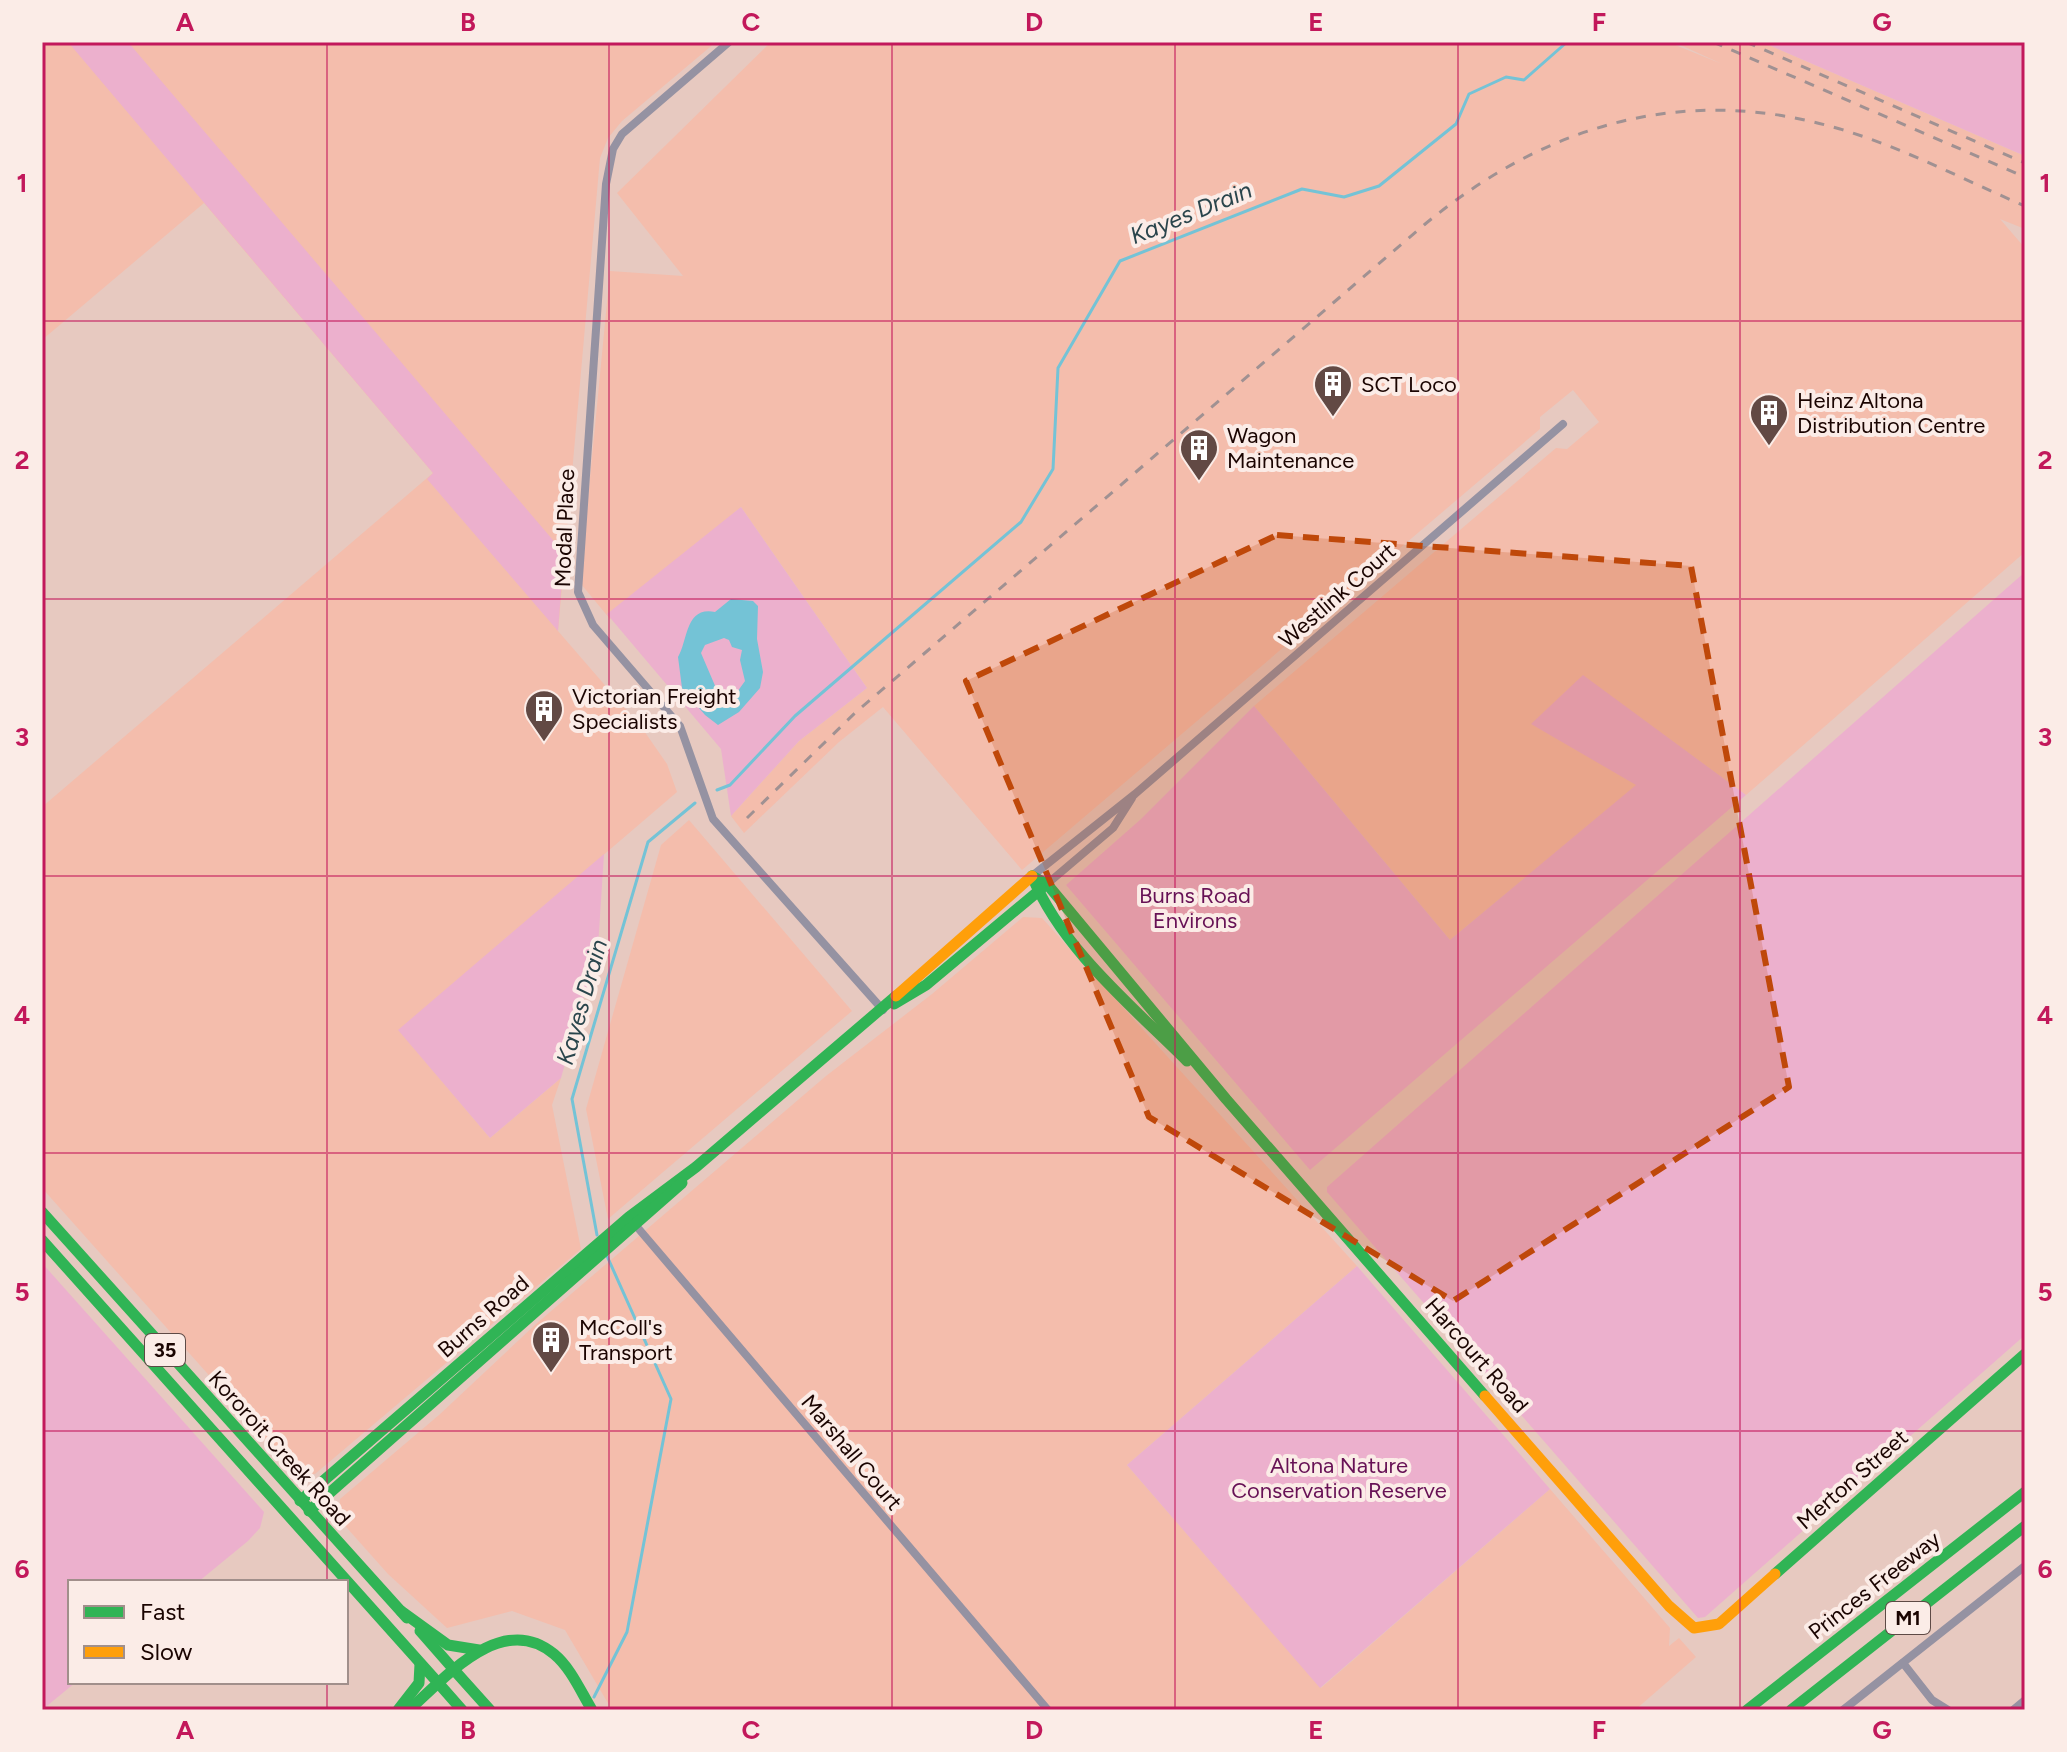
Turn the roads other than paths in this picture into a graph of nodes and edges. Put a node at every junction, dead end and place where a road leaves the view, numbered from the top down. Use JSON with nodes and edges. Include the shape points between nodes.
{"nodes":[{"id":1,"x":729,"y":42,"type":"edge"},
{"id":2,"x":1563,"y":424,"type":"dead end"},
{"id":3,"x":1135,"y":794,"type":"junction"},
{"id":4,"x":1032,"y":876,"type":"junction"},
{"id":5,"x":1047,"y":884,"type":"junction"},
{"id":6,"x":1036,"y":893,"type":"junction"},
{"id":7,"x":883,"y":1010,"type":"junction"},
{"id":8,"x":1226,"y":1099,"type":"junction"},
{"id":9,"x":42,"y":1212,"type":"edge"},
{"id":10,"x":632,"y":1222,"type":"junction"},
{"id":11,"x":42,"y":1240,"type":"edge"},
{"id":12,"x":109,"y":1288,"type":"junction"},
{"id":13,"x":95,"y":1300,"type":"junction"},
{"id":14,"x":486,"y":1347,"type":"junction"},
{"id":15,"x":2025,"y":1354,"type":"edge"},
{"id":16,"x":349,"y":1460,"type":"junction"},
{"id":17,"x":353,"y":1473,"type":"junction"},
{"id":18,"x":2025,"y":1492,"type":"edge"},
{"id":19,"x":300,"y":1501,"type":"junction"},
{"id":20,"x":309,"y":1511,"type":"junction"},
{"id":21,"x":290,"y":1518,"type":"junction"},
{"id":22,"x":2025,"y":1526,"type":"edge"},
{"id":23,"x":2025,"y":1566,"type":"edge"},
{"id":24,"x":345,"y":1580,"type":"edge"},
{"id":25,"x":348,"y":1583,"type":"edge"},
{"id":26,"x":401,"y":1611,"type":"junction"},
{"id":27,"x":1703,"y":1629,"type":"joint"},
{"id":28,"x":479,"y":1650,"type":"junction"},
{"id":29,"x":1903,"y":1663,"type":"junction"},
{"id":30,"x":420,"y":1664,"type":"junction"},
{"id":31,"x":455,"y":1671,"type":"junction"},
{"id":32,"x":440,"y":1685,"type":"junction"},
{"id":33,"x":2025,"y":1700,"type":"edge"},
{"id":34,"x":398,"y":1710,"type":"edge"},
{"id":35,"x":409,"y":1710,"type":"edge"},
{"id":36,"x":462,"y":1710,"type":"edge"},
{"id":37,"x":490,"y":1710,"type":"edge"},
{"id":38,"x":592,"y":1710,"type":"edge"},
{"id":39,"x":1048,"y":1710,"type":"edge"},
{"id":40,"x":1747,"y":1710,"type":"edge"},
{"id":41,"x":1791,"y":1710,"type":"edge"},
{"id":42,"x":1843,"y":1710,"type":"edge"},
{"id":43,"x":1948,"y":1710,"type":"edge"},
{"id":44,"x":2013,"y":1710,"type":"edge"}],
"edges":[{"from":1,"to":7,"type":"street","name":"Modal Place","via":[[636,121],[613,149],[606,184],[578,592],[593,625],[680,726],[713,819]]},
{"from":2,"to":3,"type":"street","name":"Westlink Court"},
{"from":3,"to":4,"type":"street","name":"Westlink Court"},
{"from":3,"to":5,"type":"street","name":"Westlink Court","via":[[1113,828]]},
{"from":4,"to":5,"type":"main road","name":"Harcourt Road"},
{"from":4,"to":6,"type":"main road","name":"Harcourt Road"},
{"from":4,"to":7,"type":"main road","name":"Burns Road"},
{"from":5,"to":6,"type":"main road","name":"Burns Road"},
{"from":5,"to":8,"type":"main road","name":"Harcourt Road"},
{"from":6,"to":7,"type":"main road","name":"Burns Road","via":[[926,985]]},
{"from":6,"to":8,"type":"main road","name":"Harcourt Road","via":[[1126,1000]]},
{"from":7,"to":10,"type":"main road","name":"Burns Road"},
{"from":8,"to":27,"type":"main road","name":"Harcourt Road","via":[[1669,1606],[1685,1623]]},
{"from":9,"to":12,"type":"main road","name":"Kororoit Creek Road","number":"35"},
{"from":10,"to":14,"type":"main road","name":"Burns Road"},
{"from":10,"to":39,"type":"street","name":"Marshall Court"},
{"from":11,"to":13,"type":"main road","name":"Kororoit Creek Road","number":"35"},
{"from":12,"to":13,"type":"main road"},
{"from":12,"to":19,"type":"main road","name":"Kororoit Creek Road","number":"35"},
{"from":13,"to":21,"type":"main road","name":"Kororoit Creek Road","number":"35"},
{"from":14,"to":16,"type":"main road","name":"Burns Road"},
{"from":14,"to":17,"type":"main road","name":"Burns Road"},
{"from":15,"to":27,"type":"main road","name":"Merton Street","via":[[1719,1624]]},
{"from":16,"to":17,"type":"main road"},
{"from":16,"to":19,"type":"main road","name":"Burns Road"},
{"from":17,"to":20,"type":"main road","name":"Burns Road"},
{"from":18,"to":40,"type":"main road","name":"Princes Freeway","number":"M1"},
{"from":19,"to":20,"type":"main road","name":"Kororoit Creek Road","number":"35"},
{"from":19,"to":21,"type":"main road","name":"Burns Road"},
{"from":20,"to":21,"type":"main road"},
{"from":20,"to":26,"type":"main road","name":"Kororoit Creek Road","number":"35"},
{"from":21,"to":24,"type":"main road","name":"Kororoit Creek Road","number":"35"},
{"from":22,"to":41,"type":"main road","number":"M1"},
{"from":23,"to":29,"type":"street"},
{"from":25,"to":30,"type":"main road","name":"Kororoit Creek Road","number":"35"},
{"from":26,"to":28,"type":"main road","via":[[446,1643]]},
{"from":26,"to":31,"type":"main road","name":"Kororoit Creek Road","number":"35"},
{"from":28,"to":31,"type":"main road"},
{"from":28,"to":38,"type":"main road","via":[[508,1640],[543,1647],[569,1672]]},
{"from":29,"to":42,"type":"street"},
{"from":29,"to":43,"type":"street","via":[[1932,1700]]},
{"from":30,"to":32,"type":"main road","name":"Kororoit Creek Road","number":"35"},
{"from":30,"to":34,"type":"main road","via":[[419,1683]]},
{"from":31,"to":32,"type":"main road"},
{"from":31,"to":37,"type":"main road","name":"Kororoit Creek Road","number":"35"},
{"from":32,"to":35,"type":"main road"},
{"from":32,"to":36,"type":"main road","name":"Kororoit Creek Road","number":"35"},
{"from":33,"to":44,"type":"street"}]}
